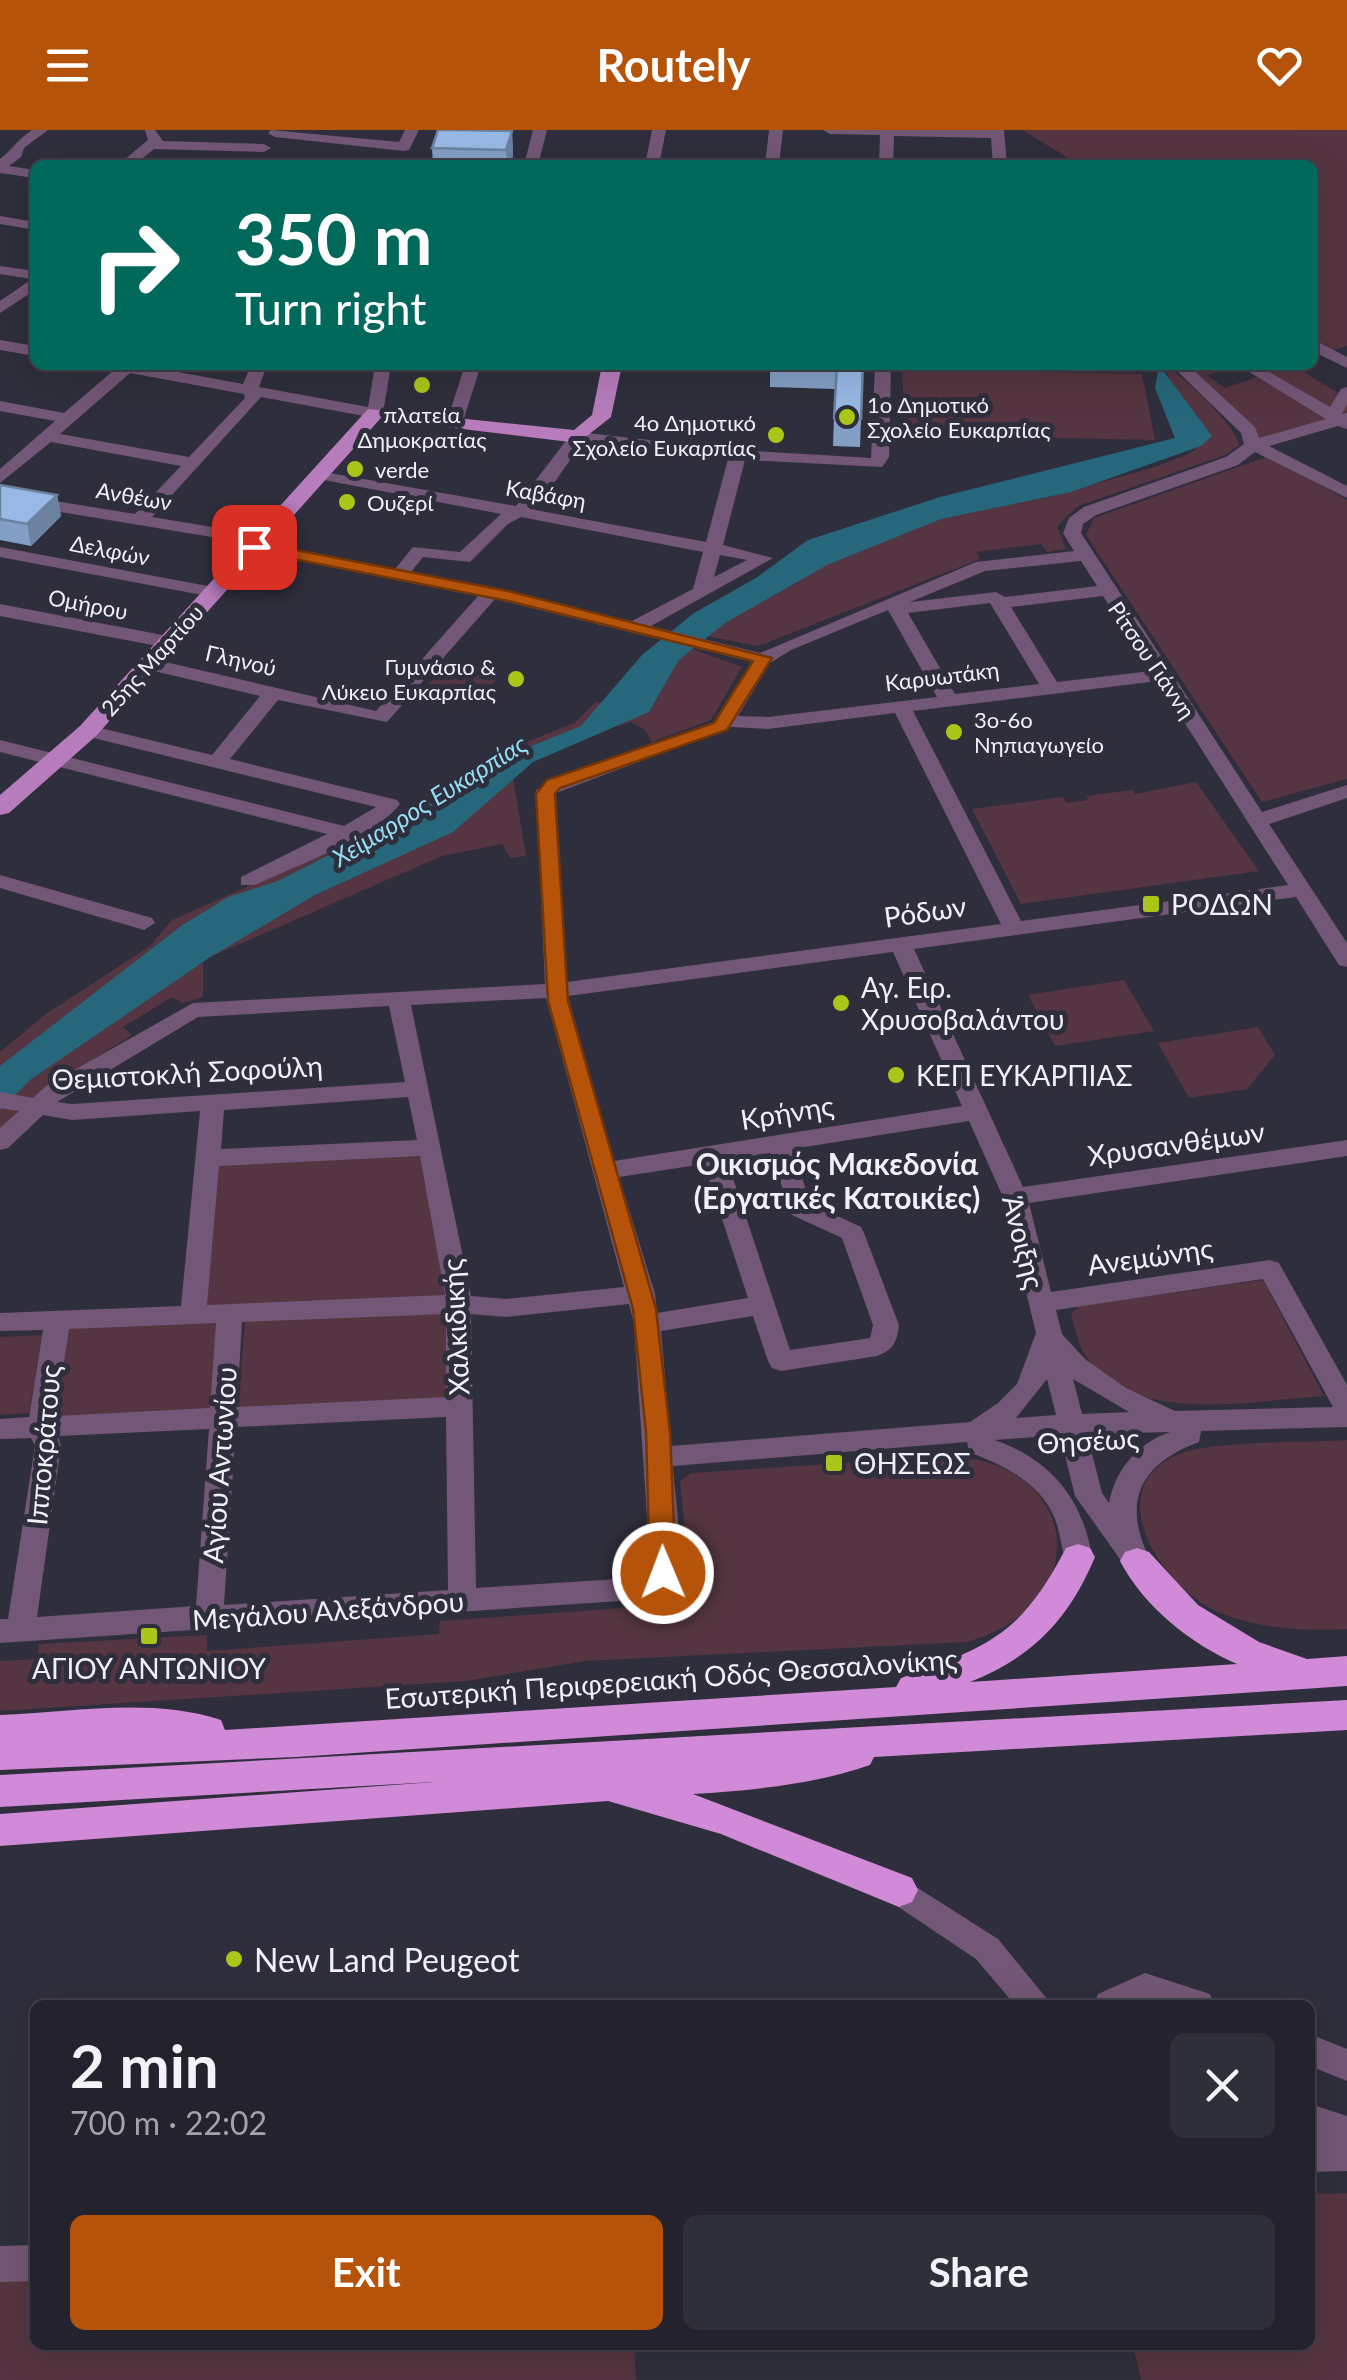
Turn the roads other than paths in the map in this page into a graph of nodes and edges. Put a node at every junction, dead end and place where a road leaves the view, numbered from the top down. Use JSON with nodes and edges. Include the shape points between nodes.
{"nodes":[{"id":1,"x":41,"y":130,"type":"edge"},
{"id":2,"x":146,"y":130,"type":"edge"},
{"id":3,"x":412,"y":130,"type":"edge"},
{"id":4,"x":540,"y":130,"type":"edge"},
{"id":5,"x":659,"y":130,"type":"edge"},
{"id":6,"x":776,"y":130,"type":"edge"},
{"id":7,"x":830,"y":130,"type":"edge"},
{"id":8,"x":887,"y":131,"type":"edge"},
{"id":9,"x":277,"y":132,"type":"edge"},
{"id":10,"x":997,"y":132,"type":"edge"},
{"id":11,"x":151,"y":146,"type":"junction"},
{"id":12,"x":264,"y":148,"type":"junction"},
{"id":13,"x":132,"y":160,"type":"edge"},
{"id":14,"x":258,"y":160,"type":"edge"},
{"id":15,"x":532,"y":160,"type":"edge"},
{"id":16,"x":653,"y":160,"type":"edge"},
{"id":17,"x":773,"y":160,"type":"edge"},
{"id":18,"x":886,"y":160,"type":"edge"},
{"id":19,"x":1000,"y":160,"type":"edge"},
{"id":20,"x":0,"y":167,"type":"edge"},
{"id":21,"x":30,"y":173,"type":"edge"},
{"id":22,"x":0,"y":220,"type":"edge"},
{"id":23,"x":30,"y":225,"type":"edge"},
{"id":24,"x":0,"y":270,"type":"edge"},
{"id":25,"x":30,"y":274,"type":"edge"},
{"id":26,"x":30,"y":287,"type":"edge"},
{"id":27,"x":0,"y":308,"type":"edge"},
{"id":28,"x":0,"y":344,"type":"edge"},
{"id":29,"x":1318,"y":347,"type":"edge"},
{"id":30,"x":30,"y":350,"type":"edge"},
{"id":31,"x":1347,"y":363,"type":"edge"},
{"id":32,"x":119,"y":370,"type":"edge"},
{"id":33,"x":145,"y":370,"type":"edge"},
{"id":34,"x":258,"y":370,"type":"edge"},
{"id":35,"x":382,"y":370,"type":"edge"},
{"id":36,"x":472,"y":370,"type":"edge"},
{"id":37,"x":611,"y":370,"type":"edge"},
{"id":38,"x":883,"y":370,"type":"edge"},
{"id":39,"x":1185,"y":370,"type":"edge"},
{"id":40,"x":1255,"y":370,"type":"edge"},
{"id":41,"x":253,"y":390,"type":"junction"},
{"id":42,"x":1347,"y":392,"type":"edge"},
{"id":43,"x":0,"y":406,"type":"edge"},
{"id":44,"x":374,"y":413,"type":"junction"},
{"id":45,"x":69,"y":418,"type":"junction"},
{"id":46,"x":1341,"y":419,"type":"edge"},
{"id":47,"x":456,"y":422,"type":"junction"},
{"id":48,"x":48,"y":437,"type":"junction"},
{"id":49,"x":578,"y":437,"type":"junction"},
{"id":50,"x":1253,"y":445,"type":"junction"},
{"id":51,"x":738,"y":455,"type":"junction"},
{"id":52,"x":193,"y":463,"type":"junction"},
{"id":53,"x":2,"y":474,"type":"edge"},
{"id":54,"x":319,"y":474,"type":"junction"},
{"id":55,"x":1347,"y":493,"type":"edge"},
{"id":56,"x":0,"y":497,"type":"edge"},
{"id":57,"x":518,"y":512,"type":"junction"},
{"id":58,"x":138,"y":520,"type":"junction"},
{"id":59,"x":257,"y":543,"type":"junction"},
{"id":60,"x":713,"y":546,"type":"junction"},
{"id":61,"x":0,"y":552,"type":"edge"},
{"id":62,"x":1083,"y":555,"type":"junction"},
{"id":63,"x":400,"y":575,"type":"junction"},
{"id":64,"x":1106,"y":590,"type":"junction"},
{"id":65,"x":213,"y":592,"type":"junction"},
{"id":66,"x":701,"y":592,"type":"junction"},
{"id":67,"x":491,"y":593,"type":"junction"},
{"id":68,"x":999,"y":603,"type":"junction"},
{"id":69,"x":895,"y":606,"type":"junction"},
{"id":70,"x":0,"y":610,"type":"edge"},
{"id":71,"x":634,"y":628,"type":"junction"},
{"id":72,"x":168,"y":642,"type":"junction"},
{"id":73,"x":763,"y":658,"type":"junction"},
{"id":74,"x":148,"y":664,"type":"junction"},
{"id":75,"x":1162,"y":675,"type":"junction"},
{"id":76,"x":1052,"y":688,"type":"junction"},
{"id":77,"x":272,"y":693,"type":"junction"},
{"id":78,"x":949,"y":701,"type":"junction"},
{"id":79,"x":900,"y":707,"type":"junction"},
{"id":80,"x":728,"y":720,"type":"junction"},
{"id":81,"x":88,"y":731,"type":"junction"},
{"id":82,"x":0,"y":746,"type":"edge"},
{"id":83,"x":61,"y":759,"type":"junction"},
{"id":84,"x":218,"y":761,"type":"junction"},
{"id":85,"x":1347,"y":791,"type":"edge"},
{"id":86,"x":0,"y":808,"type":"edge"},
{"id":87,"x":1257,"y":821,"type":"junction"},
{"id":88,"x":348,"y":834,"type":"junction"},
{"id":89,"x":0,"y":882,"type":"edge"},
{"id":90,"x":248,"y":882,"type":"dead end"},
{"id":91,"x":1301,"y":890,"type":"junction"},
{"id":92,"x":144,"y":923,"type":"dead end"},
{"id":93,"x":1014,"y":929,"type":"junction"},
{"id":94,"x":901,"y":944,"type":"junction"},
{"id":95,"x":1347,"y":960,"type":"edge"},
{"id":96,"x":556,"y":990,"type":"junction"},
{"id":97,"x":399,"y":998,"type":"junction"},
{"id":98,"x":417,"y":1089,"type":"junction"},
{"id":99,"x":0,"y":1100,"type":"edge"},
{"id":100,"x":213,"y":1103,"type":"junction"},
{"id":101,"x":33,"y":1108,"type":"junction"},
{"id":102,"x":977,"y":1112,"type":"junction"},
{"id":103,"x":0,"y":1142,"type":"edge"},
{"id":104,"x":778,"y":1143,"type":"junction"},
{"id":105,"x":429,"y":1147,"type":"junction"},
{"id":106,"x":1347,"y":1148,"type":"edge"},
{"id":107,"x":713,"y":1154,"type":"junction"},
{"id":108,"x":209,"y":1158,"type":"junction"},
{"id":109,"x":606,"y":1172,"type":"junction"},
{"id":110,"x":1014,"y":1197,"type":"junction"},
{"id":111,"x":642,"y":1294,"type":"junction"},
{"id":112,"x":1040,"y":1303,"type":"junction"},
{"id":113,"x":458,"y":1304,"type":"junction"},
{"id":114,"x":763,"y":1305,"type":"junction"},
{"id":115,"x":230,"y":1313,"type":"junction"},
{"id":116,"x":194,"y":1314,"type":"junction"},
{"id":117,"x":56,"y":1320,"type":"junction"},
{"id":118,"x":0,"y":1322,"type":"edge"},
{"id":119,"x":647,"y":1324,"type":"junction"},
{"id":120,"x":1047,"y":1333,"type":"junction"},
{"id":121,"x":458,"y":1406,"type":"junction"},
{"id":122,"x":1347,"y":1408,"type":"edge"},
{"id":123,"x":222,"y":1418,"type":"junction"},
{"id":124,"x":1347,"y":1418,"type":"edge"},
{"id":125,"x":41,"y":1427,"type":"junction"},
{"id":126,"x":1192,"y":1427,"type":"junction"},
{"id":127,"x":0,"y":1429,"type":"edge"},
{"id":128,"x":1072,"y":1432,"type":"junction"},
{"id":129,"x":971,"y":1438,"type":"junction"},
{"id":130,"x":659,"y":1457,"type":"junction"},
{"id":131,"x":1088,"y":1496,"type":"junction"},
{"id":132,"x":1078,"y":1556,"type":"junction"},
{"id":133,"x":1137,"y":1561,"type":"junction"},
{"id":134,"x":462,"y":1600,"type":"junction"},
{"id":135,"x":209,"y":1618,"type":"junction"},
{"id":136,"x":11,"y":1631,"type":"edge"},
{"id":137,"x":1344,"y":1671,"type":"edge"},
{"id":138,"x":880,"y":1700,"type":"junction"},
{"id":139,"x":1347,"y":1715,"type":"edge"},
{"id":140,"x":0,"y":1730,"type":"edge"},
{"id":141,"x":908,"y":1739,"type":"junction"},
{"id":142,"x":296,"y":1742,"type":"junction"},
{"id":143,"x":0,"y":1755,"type":"edge"},
{"id":144,"x":597,"y":1784,"type":"junction"},
{"id":145,"x":0,"y":1790,"type":"edge"},
{"id":146,"x":0,"y":1830,"type":"edge"},
{"id":147,"x":899,"y":1890,"type":"joint"},
{"id":148,"x":1032,"y":2000,"type":"edge"},
{"id":149,"x":1121,"y":2000,"type":"edge"},
{"id":150,"x":1183,"y":2000,"type":"edge"},
{"id":151,"x":1315,"y":2122,"type":"edge"},
{"id":152,"x":1347,"y":2132,"type":"edge"},
{"id":153,"x":1347,"y":2154,"type":"edge"},
{"id":154,"x":1315,"y":2155,"type":"edge"},
{"id":155,"x":30,"y":2262,"type":"edge"},
{"id":156,"x":0,"y":2264,"type":"edge"}],
"edges":[{"from":1,"to":20,"type":"street"},
{"from":2,"to":11,"type":"street","via":[[156,138]]},
{"from":3,"to":9,"type":"street","via":[[404,147]]},
{"from":4,"to":15,"type":"street"},
{"from":5,"to":16,"type":"street"},
{"from":6,"to":17,"type":"street"},
{"from":7,"to":8,"type":"street"},
{"from":8,"to":10,"type":"street"},
{"from":8,"to":18,"type":"street"},
{"from":9,"to":12,"type":"street"},
{"from":10,"to":19,"type":"street"},
{"from":11,"to":12,"type":"street"},
{"from":11,"to":13,"type":"street"},
{"from":12,"to":14,"type":"street"},
{"from":20,"to":21,"type":"street"},
{"from":22,"to":23,"type":"street"},
{"from":24,"to":25,"type":"street"},
{"from":26,"to":27,"type":"street"},
{"from":28,"to":30,"type":"street"},
{"from":29,"to":31,"type":"street"},
{"from":32,"to":45,"type":"street"},
{"from":33,"to":41,"type":"street"},
{"from":34,"to":41,"type":"street"},
{"from":35,"to":44,"type":"street"},
{"from":36,"to":47,"type":"street"},
{"from":37,"to":49,"type":"main road","via":[[602,417]]},
{"from":38,"to":51,"type":"street","via":[[878,462]]},
{"from":39,"to":50,"type":"street","via":[[1249,432]]},
{"from":40,"to":46,"type":"street"},
{"from":41,"to":44,"type":"street"},
{"from":41,"to":52,"type":"street","via":[[253,399]]},
{"from":42,"to":46,"type":"street"},
{"from":43,"to":45,"type":"street"},
{"from":44,"to":47,"type":"main road"},
{"from":44,"to":54,"type":"main road","name":"25ης Μαρτίου"},
{"from":45,"to":48,"type":"street"},
{"from":46,"to":50,"type":"street"},
{"from":47,"to":49,"type":"main road"},
{"from":48,"to":52,"type":"street"},
{"from":48,"to":53,"type":"street"},
{"from":49,"to":51,"type":"street"},
{"from":49,"to":57,"type":"street","via":[[534,501]]},
{"from":50,"to":55,"type":"street"},
{"from":50,"to":62,"type":"street","via":[[1232,460],[1081,516],[1072,533]]},
{"from":51,"to":60,"type":"street"},
{"from":52,"to":58,"type":"street"},
{"from":54,"to":57,"type":"street","name":"Καβάφη"},
{"from":54,"to":59,"type":"main road","name":"25ης Μαρτίου"},
{"from":56,"to":58,"type":"street","name":"Ανθέων"},
{"from":57,"to":60,"type":"street","name":"Καβάφη"},
{"from":57,"to":63,"type":"street","via":[[464,558],[419,551]]},
{"from":58,"to":59,"type":"street","name":"Ανθέων"},
{"from":59,"to":63,"type":"street","name":"Ανθέων"},
{"from":59,"to":65,"type":"main road","name":"25ης Μαρτίου"},
{"from":60,"to":66,"type":"street"},
{"from":60,"to":66,"type":"street","name":"Καβάφη","via":[[764,558]]},
{"from":61,"to":65,"type":"street","name":"Δελφών"},
{"from":62,"to":64,"type":"street","name":"Ρίτσου Γιάννη"},
{"from":62,"to":69,"type":"street","via":[[982,566]]},
{"from":63,"to":67,"type":"street","name":"Ανθέων"},
{"from":64,"to":68,"type":"street"},
{"from":64,"to":75,"type":"street","name":"Ρίτσου Γιάννη"},
{"from":65,"to":72,"type":"main road","name":"25ης Μαρτίου"},
{"from":66,"to":71,"type":"street"},
{"from":67,"to":71,"type":"street","name":"Ανθέων"},
{"from":67,"to":77,"type":"street","name":"Γληνού","via":[[380,718]]},
{"from":68,"to":69,"type":"street","via":[[996,597]]},
{"from":68,"to":76,"type":"street"},
{"from":69,"to":73,"type":"street"},
{"from":69,"to":78,"type":"street"},
{"from":70,"to":72,"type":"street","name":"Ομήρου"},
{"from":71,"to":73,"type":"street","name":"Ανθέων"},
{"from":72,"to":74,"type":"main road","name":"25ης Μαρτίου"},
{"from":73,"to":80,"type":"street"},
{"from":74,"to":77,"type":"street","name":"Γληνού"},
{"from":74,"to":81,"type":"main road","name":"25ης Μαρτίου"},
{"from":75,"to":76,"type":"street","name":"Καρυωτάκη"},
{"from":75,"to":87,"type":"street","name":"Ρίτσου Γιάννη"},
{"from":76,"to":78,"type":"street","name":"Καρυωτάκη"},
{"from":77,"to":84,"type":"street"},
{"from":78,"to":79,"type":"street","name":"Καρυωτάκη"},
{"from":79,"to":80,"type":"street","name":"Καρυωτάκη","via":[[760,724]]},
{"from":79,"to":93,"type":"street"},
{"from":80,"to":96,"type":"street","via":[[547,788]]},
{"from":81,"to":83,"type":"main road","name":"25ης Μαρτίου"},
{"from":81,"to":84,"type":"street"},
{"from":82,"to":83,"type":"street"},
{"from":83,"to":86,"type":"main road","name":"25ης Μαρτίου"},
{"from":83,"to":88,"type":"street"},
{"from":84,"to":88,"type":"street","via":[[390,804]]},
{"from":85,"to":87,"type":"street"},
{"from":87,"to":91,"type":"street","name":"Ρίτσου Γιάννη"},
{"from":88,"to":90,"type":"street"},
{"from":89,"to":92,"type":"street"},
{"from":91,"to":93,"type":"street","name":"Ρόδων"},
{"from":91,"to":95,"type":"street","name":"Ρίτσου Γιάννη"},
{"from":93,"to":94,"type":"street","name":"Ρόδων"},
{"from":94,"to":96,"type":"street","name":"Ρόδων"},
{"from":94,"to":102,"type":"street","name":"Άνοιξης"},
{"from":96,"to":97,"type":"street","name":"Θεμιστοκλή Σοφούλη"},
{"from":96,"to":109,"type":"street"},
{"from":97,"to":98,"type":"street","name":"Χαλκιδικής"},
{"from":97,"to":101,"type":"street","name":"Θεμιστοκλή Σοφούλη","via":[[192,1010]]},
{"from":98,"to":100,"type":"street","name":"Θεμιστοκλή Σοφούλη"},
{"from":98,"to":105,"type":"street","name":"Χαλκιδικής"},
{"from":99,"to":101,"type":"street"},
{"from":100,"to":101,"type":"street","name":"Θεμιστοκλή Σοφούλη","via":[[72,1112]]},
{"from":100,"to":108,"type":"street"},
{"from":101,"to":103,"type":"street"},
{"from":102,"to":104,"type":"street","name":"Κρήνης"},
{"from":102,"to":110,"type":"street","name":"Άνοιξης"},
{"from":104,"to":107,"type":"street","name":"Κρήνης"},
{"from":104,"to":114,"type":"street","via":[[801,1209],[852,1234],[886,1336],[867,1350],[781,1362]]},
{"from":105,"to":108,"type":"street"},
{"from":105,"to":113,"type":"street","name":"Χαλκιδικής"},
{"from":106,"to":110,"type":"street","name":"Χρυσανθέμων"},
{"from":107,"to":109,"type":"street","name":"Κρήνης"},
{"from":107,"to":114,"type":"street"},
{"from":108,"to":116,"type":"street"},
{"from":109,"to":111,"type":"street"},
{"from":110,"to":112,"type":"street","name":"Άνοιξης"},
{"from":111,"to":113,"type":"street","via":[[520,1307]]},
{"from":111,"to":119,"type":"street"},
{"from":112,"to":120,"type":"street","name":"Άνοιξης"},
{"from":112,"to":122,"type":"street","name":"Ανεμώνης","via":[[1270,1269]]},
{"from":113,"to":115,"type":"street"},
{"from":113,"to":121,"type":"street","name":"Χαλκιδικής"},
{"from":114,"to":119,"type":"street"},
{"from":115,"to":116,"type":"street"},
{"from":115,"to":123,"type":"street","name":"Αγίου Αντωνίου"},
{"from":116,"to":117,"type":"street"},
{"from":117,"to":118,"type":"street"},
{"from":117,"to":125,"type":"street","name":"Ιπποκράτους"},
{"from":119,"to":130,"type":"street"},
{"from":120,"to":126,"type":"street","via":[[1074,1366],[1106,1389]]},
{"from":120,"to":128,"type":"street","name":"Άνοιξης"},
{"from":120,"to":129,"type":"street","via":[[1026,1394]]},
{"from":121,"to":123,"type":"street"},
{"from":121,"to":134,"type":"street","name":"Χαλκιδικής"},
{"from":123,"to":125,"type":"street"},
{"from":123,"to":135,"type":"street","name":"Αγίου Αντωνίου"},
{"from":124,"to":126,"type":"street","name":"Θησέως"},
{"from":125,"to":127,"type":"street"},
{"from":125,"to":136,"type":"street","name":"Ιπποκράτους","via":[[48,1446]]},
{"from":126,"to":128,"type":"street","name":"Θησέως"},
{"from":126,"to":133,"type":"street","via":[[1150,1453],[1125,1488],[1123,1528]]},
{"from":128,"to":129,"type":"street","name":"Θησέως"},
{"from":128,"to":131,"type":"street","name":"Άνοιξης"},
{"from":129,"to":130,"type":"street","name":"Θησέως"},
{"from":129,"to":132,"type":"street","via":[[1052,1487],[1072,1519]]},
{"from":130,"to":134,"type":"street","name":"Μεγάλου Αλεξάνδρου","via":[[664,1561],[656,1583],[635,1590]]},
{"from":131,"to":132,"type":"street","name":"Άνοιξης"},
{"from":131,"to":133,"type":"street","name":"Άνοιξης"},
{"from":132,"to":138,"type":"highway","via":[[1060,1600],[1031,1632],[950,1675]]},
{"from":133,"to":137,"type":"highway","via":[[1201,1628],[1258,1656]]},
{"from":134,"to":135,"type":"street","name":"Μεγάλου Αλεξάνδρου"},
{"from":135,"to":136,"type":"street","name":"Μεγάλου Αλεξάνδρου"},
{"from":137,"to":138,"type":"highway","name":"Εσωτερική Περιφερειακή Οδός Θεσσαλονίκης"},
{"from":138,"to":142,"type":"highway","name":"Εσωτερική Περιφερειακή Οδός Θεσσαλονίκης"},
{"from":139,"to":141,"type":"highway"},
{"from":140,"to":142,"type":"highway","via":[[146,1724]]},
{"from":141,"to":144,"type":"highway","via":[[805,1769]]},
{"from":141,"to":145,"type":"highway"},
{"from":142,"to":143,"type":"highway","name":"Εσωτερική Περιφερειακή Οδός Θεσσαλονίκης"},
{"from":144,"to":146,"type":"highway"},
{"from":144,"to":147,"type":"highway","via":[[726,1820]]},
{"from":147,"to":148,"type":"street","via":[[987,1949]]},
{"from":149,"to":150,"type":"street","via":[[1146,1988]]},
{"from":151,"to":152,"type":"street"},
{"from":153,"to":154,"type":"street"},
{"from":155,"to":156,"type":"street"}]}
